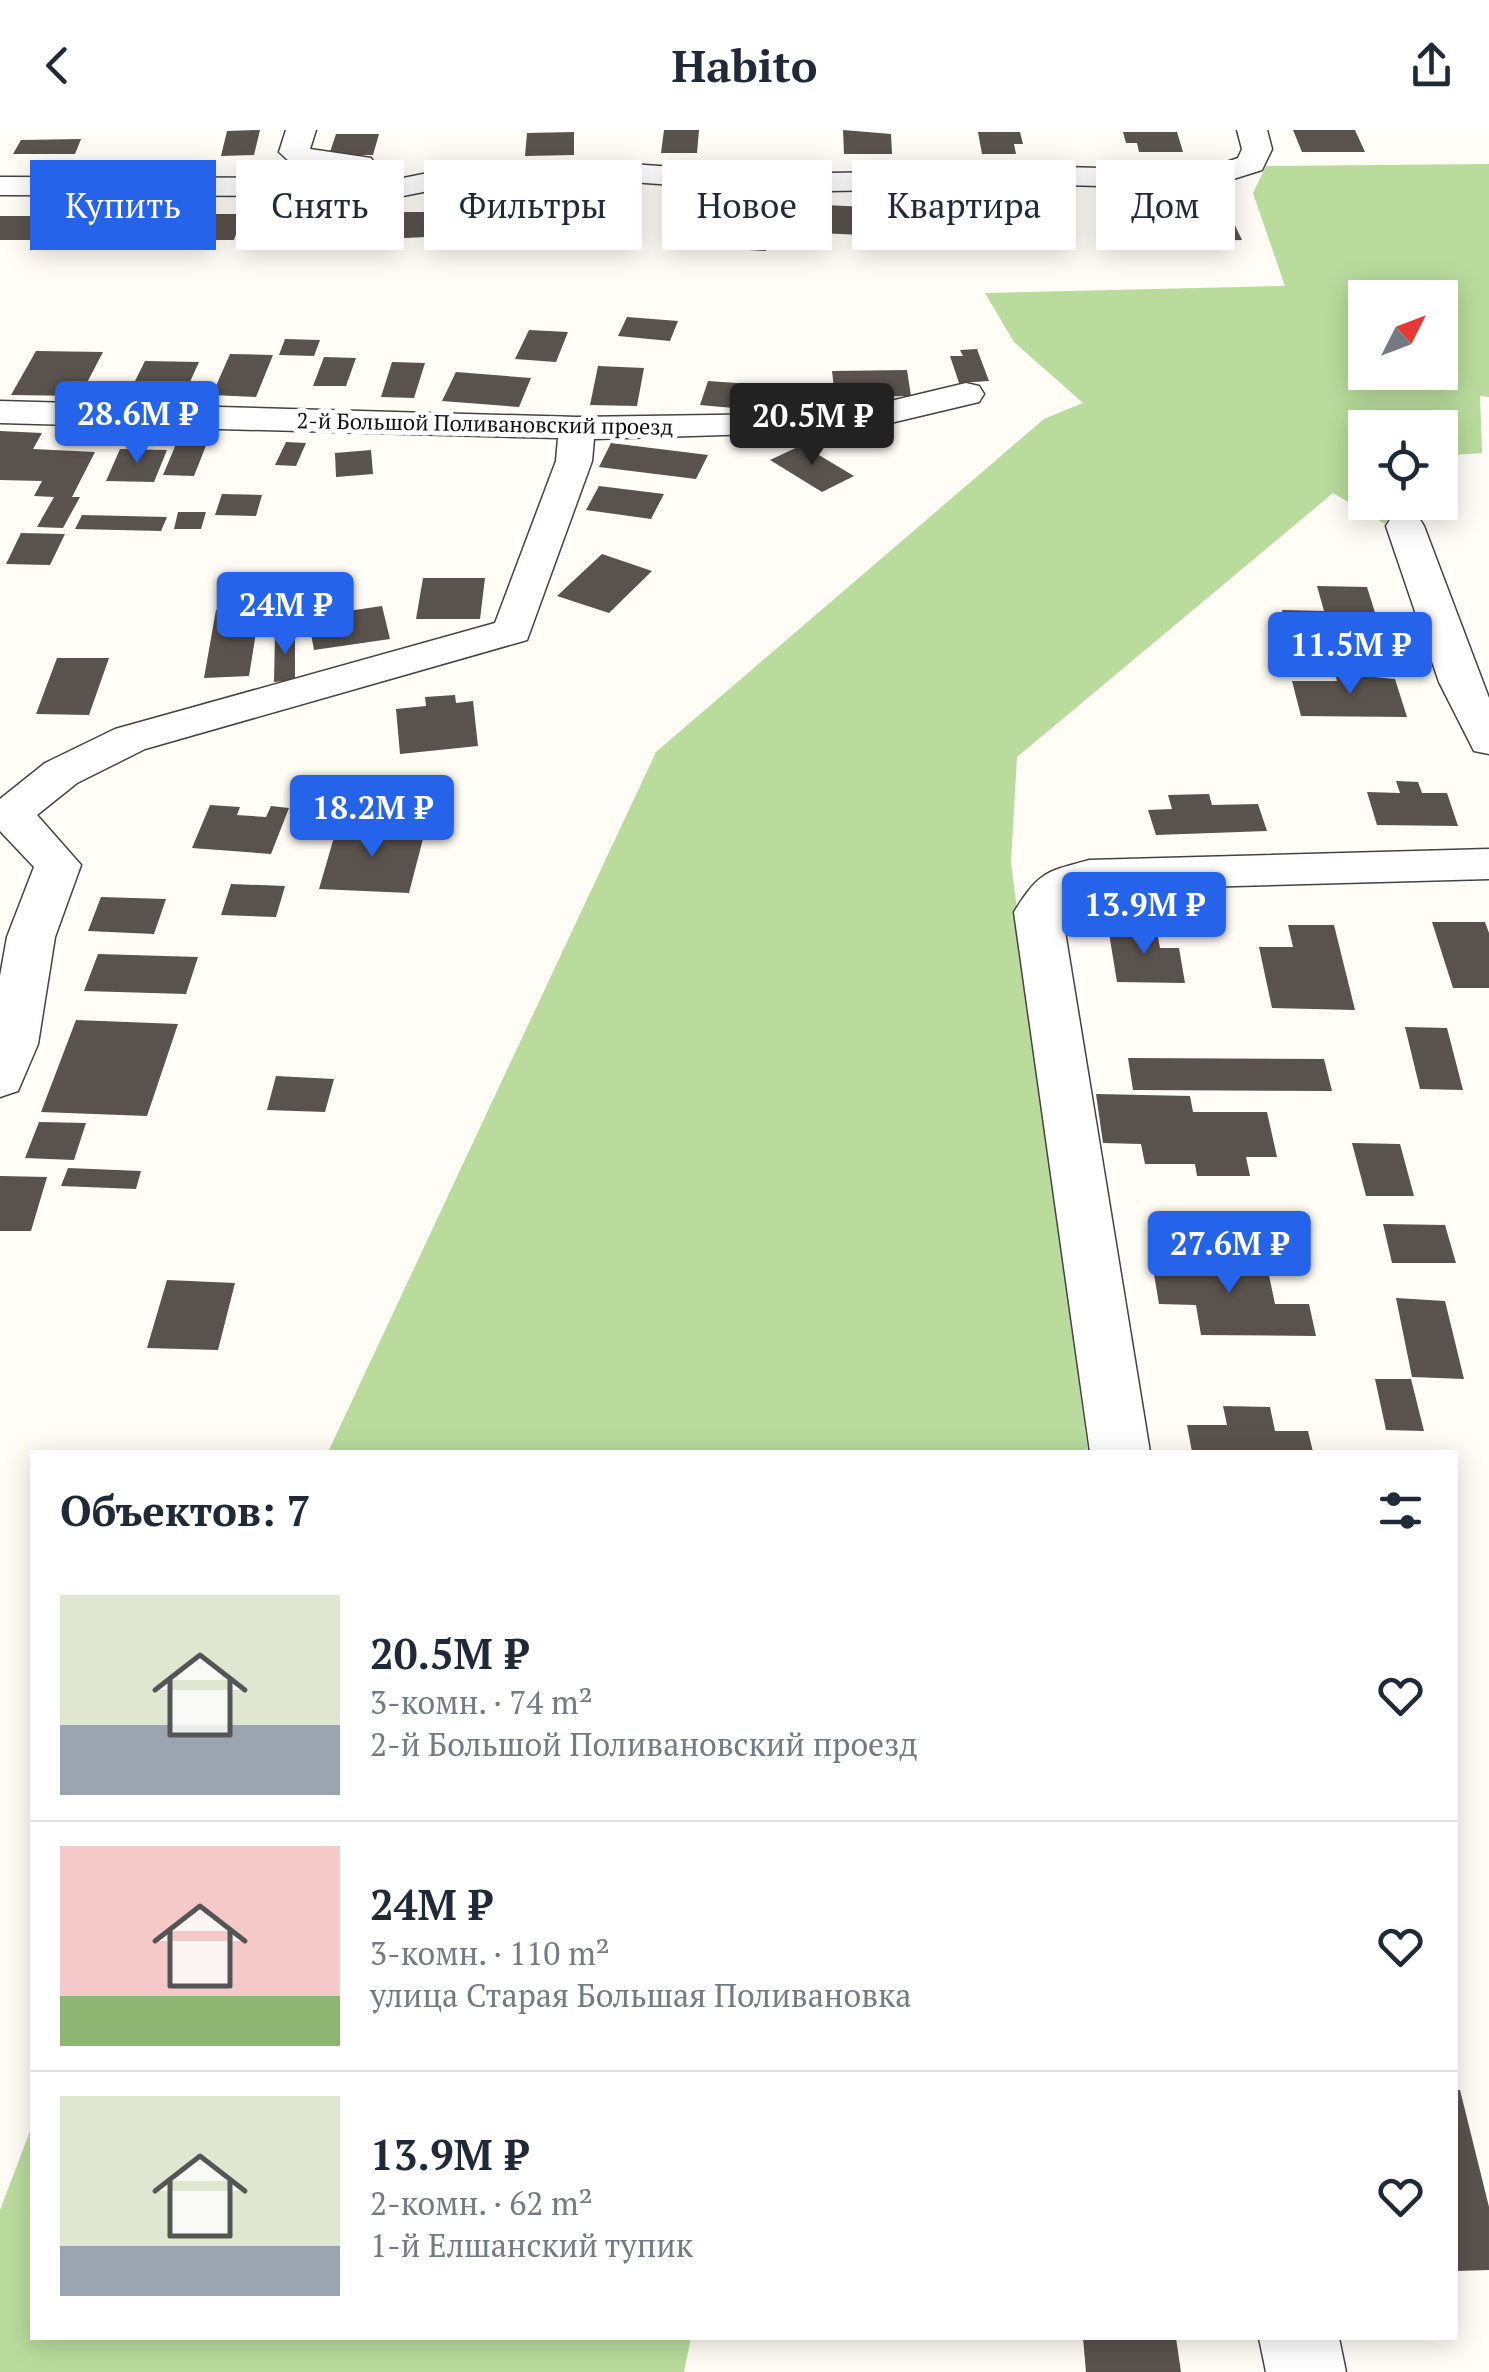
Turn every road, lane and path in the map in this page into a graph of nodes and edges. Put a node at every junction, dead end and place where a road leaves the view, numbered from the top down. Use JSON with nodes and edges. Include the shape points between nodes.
{"nodes":[{"id":1,"x":301,"y":130,"type":"edge"},
{"id":2,"x":1252,"y":130,"type":"edge"},
{"id":3,"x":598,"y":160,"type":"edge"},
{"id":4,"x":630,"y":160,"type":"edge"},
{"id":5,"x":642,"y":162,"type":"edge"},
{"id":6,"x":424,"y":166,"type":"edge"},
{"id":7,"x":424,"y":184,"type":"edge"},
{"id":8,"x":0,"y":186,"type":"edge"},
{"id":9,"x":966,"y":394,"type":"dead end"},
{"id":10,"x":0,"y":412,"type":"edge"},
{"id":11,"x":577,"y":428,"type":"junction"},
{"id":12,"x":1405,"y":526,"type":"dead end"},
{"id":13,"x":1489,"y":741,"type":"edge"},
{"id":14,"x":5,"y":815,"type":"edge"},
{"id":15,"x":1489,"y":864,"type":"edge"},
{"id":16,"x":0,"y":1078,"type":"edge"},
{"id":17,"x":1120,"y":1450,"type":"edge"},
{"id":18,"x":1298,"y":2340,"type":"edge"},
{"id":19,"x":1306,"y":2372,"type":"edge"}],
"edges":[{"from":1,"to":6,"type":"street","via":[[294,152],[314,161]]},
{"from":2,"to":5,"type":"street","via":[[1252,164],[1224,173],[1100,177],[941,159],[888,181],[770,183]]},
{"from":3,"to":4,"type":"street"},
{"from":7,"to":8,"type":"street"},
{"from":9,"to":11,"type":"street","name":"2-й Большой Поливановский проезд","via":[[857,420]]},
{"from":10,"to":11,"type":"street","name":"2-й Большой Поливановский проезд"},
{"from":11,"to":14,"type":"street","via":[[574,460],[513,631],[130,739],[61,773]]},
{"from":12,"to":13,"type":"street","via":[[1460,682]]},
{"from":14,"to":16,"type":"street","via":[[58,866],[31,937],[14,1044]]},
{"from":15,"to":17,"type":"street","via":[[1089,874],[1057,885],[1038,912]]},
{"from":18,"to":19,"type":"street"}]}
